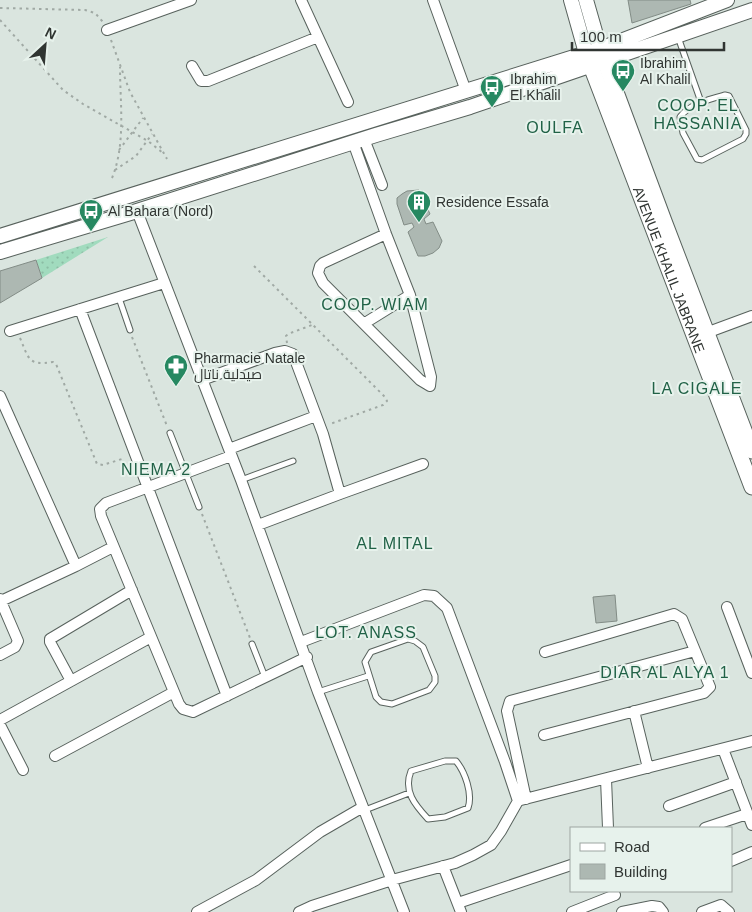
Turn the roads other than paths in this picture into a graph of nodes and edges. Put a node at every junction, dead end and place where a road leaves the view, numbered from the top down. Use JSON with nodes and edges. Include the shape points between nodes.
{"nodes":[{"id":1,"x":190,"y":0,"type":"edge"},
{"id":2,"x":301,"y":0,"type":"edge"},
{"id":3,"x":433,"y":0,"type":"edge"},
{"id":4,"x":571,"y":0,"type":"edge"},
{"id":5,"x":586,"y":0,"type":"edge"},
{"id":6,"x":727,"y":0,"type":"edge"},
{"id":7,"x":752,"y":10,"type":"edge"},
{"id":8,"x":107,"y":30,"type":"road end"},
{"id":9,"x":677,"y":37,"type":"junction"},
{"id":10,"x":318,"y":38,"type":"junction"},
{"id":11,"x":595,"y":58,"type":"junction"},
{"id":12,"x":192,"y":66,"type":"dead end"},
{"id":13,"x":466,"y":90,"type":"junction"},
{"id":14,"x":348,"y":102,"type":"dead end"},
{"id":15,"x":701,"y":102,"type":"junction"},
{"id":16,"x":359,"y":141,"type":"junction"},
{"id":17,"x":382,"y":185,"type":"dead end"},
{"id":18,"x":137,"y":211,"type":"junction"},
{"id":19,"x":386,"y":234,"type":"junction"},
{"id":20,"x":0,"y":236,"type":"edge"},
{"id":21,"x":0,"y":252,"type":"edge"},
{"id":22,"x":164,"y":283,"type":"junction"},
{"id":23,"x":410,"y":295,"type":"junction"},
{"id":24,"x":118,"y":297,"type":"junction"},
{"id":25,"x":80,"y":309,"type":"junction"},
{"id":26,"x":752,"y":316,"type":"edge"},
{"id":27,"x":365,"y":323,"type":"junction"},
{"id":28,"x":13,"y":330,"type":"road end"},
{"id":29,"x":130,"y":330,"type":"road end"},
{"id":30,"x":706,"y":333,"type":"junction"},
{"id":31,"x":202,"y":380,"type":"junction"},
{"id":32,"x":0,"y":396,"type":"edge"},
{"id":33,"x":316,"y":416,"type":"junction"},
{"id":34,"x":170,"y":433,"type":"road end"},
{"id":35,"x":752,"y":451,"type":"edge"},
{"id":36,"x":230,"y":453,"type":"junction"},
{"id":37,"x":293,"y":461,"type":"dead end"},
{"id":38,"x":423,"y":464,"type":"dead end"},
{"id":39,"x":186,"y":473,"type":"junction"},
{"id":40,"x":241,"y":480,"type":"junction"},
{"id":41,"x":752,"y":487,"type":"edge"},
{"id":42,"x":147,"y":488,"type":"junction"},
{"id":43,"x":340,"y":494,"type":"junction"},
{"id":44,"x":199,"y":507,"type":"road end"},
{"id":45,"x":258,"y":526,"type":"junction"},
{"id":46,"x":114,"y":547,"type":"junction"},
{"id":47,"x":76,"y":566,"type":"junction"},
{"id":48,"x":132,"y":590,"type":"junction"},
{"id":49,"x":1,"y":600,"type":"edge"},
{"id":50,"x":727,"y":608,"type":"dead end"},
{"id":51,"x":151,"y":637,"type":"junction"},
{"id":52,"x":301,"y":642,"type":"junction"},
{"id":53,"x":252,"y":644,"type":"road end"},
{"id":54,"x":696,"y":651,"type":"junction"},
{"id":55,"x":545,"y":652,"type":"dead end"},
{"id":56,"x":0,"y":655,"type":"edge"},
{"id":57,"x":307,"y":657,"type":"junction"},
{"id":58,"x":752,"y":673,"type":"edge"},
{"id":59,"x":368,"y":676,"type":"junction"},
{"id":60,"x":265,"y":677,"type":"junction"},
{"id":61,"x":71,"y":681,"type":"junction"},
{"id":62,"x":174,"y":692,"type":"junction"},
{"id":63,"x":318,"y":692,"type":"junction"},
{"id":64,"x":228,"y":696,"type":"junction"},
{"id":65,"x":634,"y":711,"type":"junction"},
{"id":66,"x":0,"y":720,"type":"edge"},
{"id":67,"x":0,"y":725,"type":"edge"},
{"id":68,"x":544,"y":735,"type":"dead end"},
{"id":69,"x":752,"y":741,"type":"edge"},
{"id":70,"x":724,"y":749,"type":"junction"},
{"id":71,"x":55,"y":756,"type":"dead end"},
{"id":72,"x":648,"y":768,"type":"junction"},
{"id":73,"x":23,"y":770,"type":"dead end"},
{"id":74,"x":606,"y":779,"type":"junction"},
{"id":75,"x":736,"y":782,"type":"junction"},
{"id":76,"x":409,"y":793,"type":"junction"},
{"id":77,"x":522,"y":800,"type":"junction"},
{"id":78,"x":669,"y":806,"type":"dead end"},
{"id":79,"x":364,"y":808,"type":"junction"},
{"id":80,"x":748,"y":814,"type":"junction"},
{"id":81,"x":752,"y":826,"type":"edge"},
{"id":82,"x":608,"y":827,"type":"edge"},
{"id":83,"x":708,"y":827,"type":"edge"},
{"id":84,"x":752,"y":852,"type":"edge"},
{"id":85,"x":732,"y":860,"type":"edge"},
{"id":86,"x":570,"y":865,"type":"edge"},
{"id":87,"x":443,"y":866,"type":"junction"},
{"id":88,"x":392,"y":880,"type":"junction"},
{"id":89,"x":615,"y":893,"type":"edge"},
{"id":90,"x":460,"y":908,"type":"edge"},
{"id":91,"x":197,"y":912,"type":"edge"},
{"id":92,"x":299,"y":912,"type":"edge"},
{"id":93,"x":404,"y":912,"type":"edge"},
{"id":94,"x":572,"y":912,"type":"edge"},
{"id":95,"x":620,"y":912,"type":"edge"},
{"id":96,"x":663,"y":912,"type":"edge"},
{"id":97,"x":702,"y":912,"type":"edge"},
{"id":98,"x":729,"y":912,"type":"edge"}],
"edges":[{"from":1,"to":8,"type":"street"},
{"from":2,"to":10,"type":"street"},
{"from":3,"to":13,"type":"street"},
{"from":4,"to":11,"type":"main road"},
{"from":5,"to":11,"type":"main road"},
{"from":6,"to":11,"type":"main road"},
{"from":7,"to":9,"type":"main road"},
{"from":9,"to":11,"type":"main road"},
{"from":9,"to":15,"type":"lane"},
{"from":10,"to":12,"type":"street","via":[[208,81],[201,81]]},
{"from":10,"to":14,"type":"street"},
{"from":11,"to":13,"type":"main road"},
{"from":11,"to":16,"type":"main road","via":[[470,107]]},
{"from":11,"to":30,"type":"main road","name":"AVENUE KHALIL JABRANE"},
{"from":11,"to":41,"type":"main road","name":"AVENUE KHALIL JABRANE"},
{"from":13,"to":20,"type":"main road"},
{"from":15,"to":15,"type":"lane","via":[[730,96],[746,130],[743,139],[702,160],[693,153],[680,120],[682,114]]},
{"from":16,"to":17,"type":"street"},
{"from":16,"to":18,"type":"main road"},
{"from":16,"to":19,"type":"street"},
{"from":18,"to":21,"type":"main road"},
{"from":18,"to":22,"type":"street"},
{"from":19,"to":23,"type":"street"},
{"from":19,"to":27,"type":"street","via":[[323,263],[318,269],[319,279]]},
{"from":22,"to":24,"type":"street"},
{"from":22,"to":31,"type":"street"},
{"from":23,"to":27,"type":"street"},
{"from":23,"to":27,"type":"street","via":[[431,377],[430,386],[420,380]]},
{"from":24,"to":25,"type":"street"},
{"from":24,"to":29,"type":"lane"},
{"from":25,"to":28,"type":"street"},
{"from":25,"to":42,"type":"street"},
{"from":26,"to":30,"type":"street"},
{"from":30,"to":35,"type":"main road","name":"AVENUE KHALIL JABRANE"},
{"from":31,"to":33,"type":"street","via":[[275,353],[289,352],[296,358]]},
{"from":31,"to":36,"type":"street"},
{"from":32,"to":47,"type":"street"},
{"from":33,"to":36,"type":"street"},
{"from":33,"to":43,"type":"street"},
{"from":34,"to":39,"type":"lane"},
{"from":36,"to":39,"type":"street"},
{"from":36,"to":40,"type":"street"},
{"from":37,"to":40,"type":"lane"},
{"from":38,"to":43,"type":"street"},
{"from":39,"to":42,"type":"street"},
{"from":39,"to":44,"type":"lane"},
{"from":40,"to":45,"type":"street"},
{"from":42,"to":46,"type":"street","via":[[101,507],[100,514]]},
{"from":42,"to":64,"type":"street"},
{"from":43,"to":45,"type":"street"},
{"from":45,"to":52,"type":"street"},
{"from":46,"to":47,"type":"street"},
{"from":46,"to":48,"type":"street"},
{"from":47,"to":49,"type":"street"},
{"from":48,"to":51,"type":"street"},
{"from":48,"to":61,"type":"street","via":[[50,639]]},
{"from":49,"to":56,"type":"street","via":[[18,641],[15,648]]},
{"from":50,"to":58,"type":"street"},
{"from":51,"to":61,"type":"street"},
{"from":51,"to":62,"type":"street"},
{"from":52,"to":57,"type":"street"},
{"from":52,"to":77,"type":"street","via":[[424,595],[434,596],[447,608]]},
{"from":53,"to":60,"type":"lane"},
{"from":54,"to":55,"type":"street","via":[[682,619],[674,614]]},
{"from":54,"to":65,"type":"street","via":[[710,684],[707,692]]},
{"from":54,"to":77,"type":"street","via":[[510,701],[507,711]]},
{"from":57,"to":60,"type":"street"},
{"from":57,"to":63,"type":"street"},
{"from":59,"to":59,"type":"lane","via":[[376,697],[386,704],[429,690],[435,682],[423,647],[408,639],[371,652],[365,662]]},
{"from":59,"to":63,"type":"lane"},
{"from":60,"to":64,"type":"street"},
{"from":61,"to":66,"type":"street"},
{"from":62,"to":64,"type":"street","via":[[180,707],[193,712]]},
{"from":62,"to":71,"type":"street"},
{"from":63,"to":79,"type":"street"},
{"from":65,"to":68,"type":"street"},
{"from":65,"to":72,"type":"street"},
{"from":67,"to":73,"type":"street"},
{"from":69,"to":70,"type":"street"},
{"from":70,"to":72,"type":"street"},
{"from":70,"to":75,"type":"street"},
{"from":72,"to":74,"type":"street"},
{"from":74,"to":77,"type":"street"},
{"from":74,"to":82,"type":"street"},
{"from":75,"to":78,"type":"street"},
{"from":75,"to":80,"type":"street"},
{"from":76,"to":76,"type":"lane","via":[[428,819],[445,817],[468,808],[470,801],[462,768],[456,761],[411,772]]},
{"from":76,"to":79,"type":"lane"},
{"from":77,"to":87,"type":"street","via":[[491,845]]},
{"from":79,"to":88,"type":"street"},
{"from":79,"to":91,"type":"street","via":[[320,832],[256,880]]},
{"from":80,"to":81,"type":"street"},
{"from":80,"to":83,"type":"street"},
{"from":84,"to":85,"type":"street"},
{"from":86,"to":90,"type":"street"},
{"from":87,"to":88,"type":"street"},
{"from":87,"to":90,"type":"street"},
{"from":88,"to":92,"type":"street"},
{"from":88,"to":93,"type":"street"},
{"from":89,"to":94,"type":"street"},
{"from":89,"to":95,"type":"street"},
{"from":95,"to":96,"type":"street","via":[[652,906]]},
{"from":97,"to":98,"type":"street","via":[[721,905]]}]}
